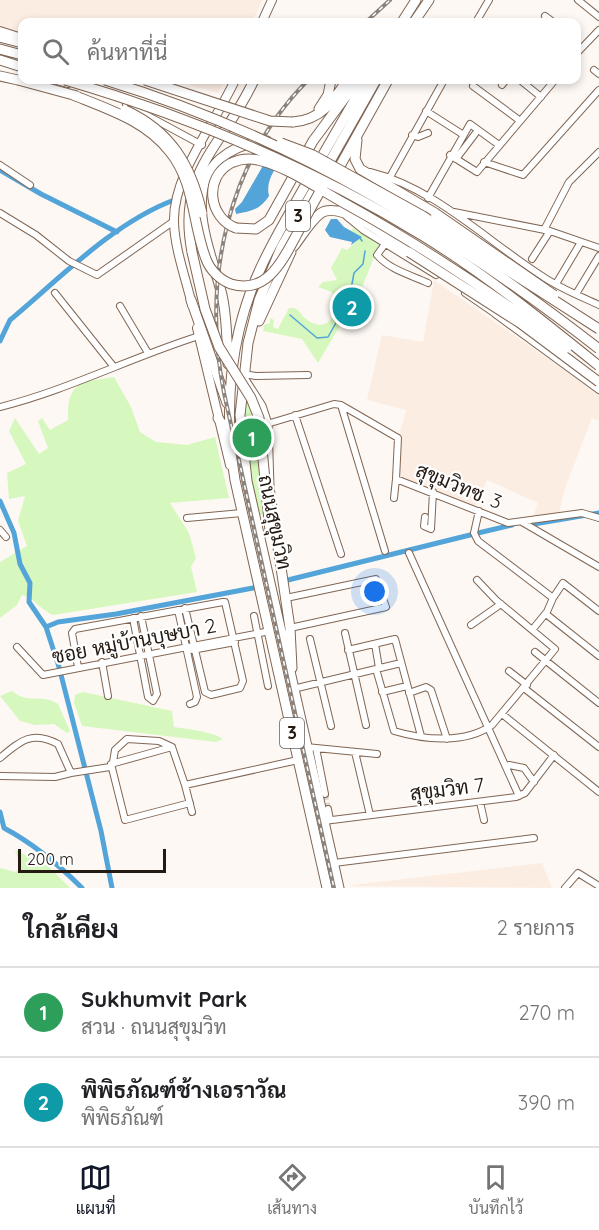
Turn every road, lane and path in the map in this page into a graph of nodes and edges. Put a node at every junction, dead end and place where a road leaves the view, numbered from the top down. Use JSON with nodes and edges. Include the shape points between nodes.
{"nodes":[{"id":1,"x":272,"y":0,"type":"edge"},
{"id":2,"x":416,"y":0,"type":"edge"},
{"id":3,"x":430,"y":0,"type":"edge"},
{"id":4,"x":578,"y":0,"type":"edge"},
{"id":5,"x":487,"y":1,"type":"edge"},
{"id":6,"x":545,"y":16,"type":"dead end"},
{"id":7,"x":599,"y":17,"type":"edge"},
{"id":8,"x":264,"y":18,"type":"edge"},
{"id":9,"x":408,"y":18,"type":"edge"},
{"id":10,"x":409,"y":18,"type":"edge"},
{"id":11,"x":420,"y":18,"type":"edge"},
{"id":12,"x":479,"y":18,"type":"edge"},
{"id":13,"x":548,"y":18,"type":"edge"},
{"id":14,"x":0,"y":30,"type":"edge"},
{"id":15,"x":599,"y":30,"type":"edge"},
{"id":16,"x":18,"y":36,"type":"edge"},
{"id":17,"x":0,"y":37,"type":"edge"},
{"id":18,"x":18,"y":42,"type":"edge"},
{"id":19,"x":581,"y":44,"type":"edge"},
{"id":20,"x":584,"y":46,"type":"junction"},
{"id":21,"x":0,"y":49,"type":"edge"},
{"id":22,"x":581,"y":49,"type":"edge"},
{"id":23,"x":18,"y":54,"type":"edge"},
{"id":24,"x":0,"y":61,"type":"edge"},
{"id":25,"x":18,"y":67,"type":"edge"},
{"id":26,"x":0,"y":76,"type":"edge"},
{"id":27,"x":18,"y":81,"type":"edge"},
{"id":28,"x":31,"y":84,"type":"edge"},
{"id":29,"x":65,"y":84,"type":"edge"},
{"id":30,"x":77,"y":84,"type":"edge"},
{"id":31,"x":116,"y":84,"type":"edge"},
{"id":32,"x":157,"y":84,"type":"edge"},
{"id":33,"x":164,"y":84,"type":"edge"},
{"id":34,"x":233,"y":84,"type":"edge"},
{"id":35,"x":252,"y":84,"type":"edge"},
{"id":36,"x":330,"y":84,"type":"edge"},
{"id":37,"x":344,"y":84,"type":"edge"},
{"id":38,"x":355,"y":84,"type":"edge"},
{"id":39,"x":364,"y":84,"type":"edge"},
{"id":40,"x":374,"y":84,"type":"edge"},
{"id":41,"x":384,"y":84,"type":"edge"},
{"id":42,"x":384,"y":84,"type":"edge"},
{"id":43,"x":442,"y":84,"type":"edge"},
{"id":44,"x":525,"y":84,"type":"edge"},
{"id":45,"x":552,"y":84,"type":"edge"},
{"id":46,"x":473,"y":86,"type":"dead end"},
{"id":47,"x":599,"y":90,"type":"edge"},
{"id":48,"x":73,"y":95,"type":"junction"},
{"id":49,"x":541,"y":97,"type":"junction"},
{"id":50,"x":224,"y":104,"type":"junction"},
{"id":51,"x":426,"y":111,"type":"junction"},
{"id":52,"x":519,"y":120,"type":"junction"},
{"id":53,"x":298,"y":122,"type":"junction"},
{"id":54,"x":360,"y":129,"type":"junction"},
{"id":55,"x":428,"y":133,"type":"dead end"},
{"id":56,"x":462,"y":134,"type":"junction"},
{"id":57,"x":475,"y":134,"type":"dead end"},
{"id":58,"x":412,"y":135,"type":"junction"},
{"id":59,"x":499,"y":144,"type":"junction"},
{"id":60,"x":201,"y":145,"type":"junction"},
{"id":61,"x":599,"y":152,"type":"edge"},
{"id":62,"x":453,"y":157,"type":"junction"},
{"id":63,"x":484,"y":162,"type":"junction"},
{"id":64,"x":0,"y":165,"type":"edge"},
{"id":65,"x":360,"y":169,"type":"junction"},
{"id":66,"x":294,"y":176,"type":"edge"},
{"id":67,"x":294,"y":176,"type":"edge"},
{"id":68,"x":294,"y":176,"type":"edge"},
{"id":69,"x":294,"y":176,"type":"edge"},
{"id":70,"x":390,"y":177,"type":"junction"},
{"id":71,"x":30,"y":185,"type":"dead end"},
{"id":72,"x":428,"y":198,"type":"junction"},
{"id":73,"x":343,"y":211,"type":"junction"},
{"id":74,"x":450,"y":211,"type":"junction"},
{"id":75,"x":0,"y":213,"type":"edge"},
{"id":76,"x":202,"y":213,"type":"junction"},
{"id":77,"x":174,"y":221,"type":"junction"},
{"id":78,"x":547,"y":231,"type":"junction"},
{"id":79,"x":581,"y":242,"type":"junction"},
{"id":80,"x":385,"y":244,"type":"junction"},
{"id":81,"x":497,"y":245,"type":"junction"},
{"id":82,"x":294,"y":246,"type":"junction"},
{"id":83,"x":599,"y":248,"type":"edge"},
{"id":84,"x":599,"y":256,"type":"edge"},
{"id":85,"x":488,"y":259,"type":"junction"},
{"id":86,"x":532,"y":259,"type":"dead end"},
{"id":87,"x":543,"y":278,"type":"junction"},
{"id":88,"x":428,"y":283,"type":"dead end"},
{"id":89,"x":556,"y":284,"type":"junction"},
{"id":90,"x":462,"y":291,"type":"junction"},
{"id":91,"x":55,"y":293,"type":"dead end"},
{"id":92,"x":576,"y":294,"type":"junction"},
{"id":93,"x":191,"y":300,"type":"junction"},
{"id":94,"x":120,"y":306,"type":"dead end"},
{"id":95,"x":599,"y":306,"type":"edge"},
{"id":96,"x":494,"y":313,"type":"junction"},
{"id":97,"x":587,"y":320,"type":"junction"},
{"id":98,"x":599,"y":329,"type":"edge"},
{"id":99,"x":199,"y":336,"type":"junction"},
{"id":100,"x":227,"y":338,"type":"junction"},
{"id":101,"x":599,"y":349,"type":"edge"},
{"id":102,"x":148,"y":353,"type":"junction"},
{"id":103,"x":245,"y":363,"type":"junction"},
{"id":104,"x":599,"y":366,"type":"edge"},
{"id":105,"x":114,"y":367,"type":"junction"},
{"id":106,"x":599,"y":373,"type":"edge"},
{"id":107,"x":308,"y":375,"type":"dead end"},
{"id":108,"x":243,"y":376,"type":"junction"},
{"id":109,"x":599,"y":382,"type":"edge"},
{"id":110,"x":599,"y":390,"type":"edge"},
{"id":111,"x":229,"y":401,"type":"junction"},
{"id":112,"x":341,"y":405,"type":"junction"},
{"id":113,"x":0,"y":407,"type":"edge"},
{"id":114,"x":295,"y":415,"type":"junction"},
{"id":115,"x":218,"y":418,"type":"junction"},
{"id":116,"x":267,"y":424,"type":"junction"},
{"id":117,"x":240,"y":426,"type":"junction"},
{"id":118,"x":228,"y":427,"type":"junction"},
{"id":119,"x":396,"y":479,"type":"junction"},
{"id":120,"x":235,"y":480,"type":"junction"},
{"id":121,"x":434,"y":492,"type":"junction"},
{"id":122,"x":394,"y":498,"type":"dead end"},
{"id":123,"x":479,"y":511,"type":"junction"},
{"id":124,"x":242,"y":513,"type":"junction"},
{"id":125,"x":425,"y":517,"type":"dead end"},
{"id":126,"x":188,"y":518,"type":"dead end"},
{"id":127,"x":595,"y":518,"type":"edge"},
{"id":128,"x":526,"y":524,"type":"junction"},
{"id":129,"x":0,"y":530,"type":"edge"},
{"id":130,"x":6,"y":537,"type":"dead end"},
{"id":131,"x":385,"y":551,"type":"dead end"},
{"id":132,"x":410,"y":553,"type":"dead end"},
{"id":133,"x":341,"y":554,"type":"dead end"},
{"id":134,"x":599,"y":567,"type":"edge"},
{"id":135,"x":477,"y":580,"type":"dead end"},
{"id":136,"x":286,"y":598,"type":"junction"},
{"id":137,"x":553,"y":598,"type":"junction"},
{"id":138,"x":501,"y":604,"type":"junction"},
{"id":139,"x":182,"y":609,"type":"junction"},
{"id":140,"x":599,"y":611,"type":"edge"},
{"id":141,"x":546,"y":613,"type":"junction"},
{"id":142,"x":141,"y":616,"type":"junction"},
{"id":143,"x":254,"y":616,"type":"dead end"},
{"id":144,"x":133,"y":618,"type":"junction"},
{"id":145,"x":471,"y":625,"type":"dead end"},
{"id":146,"x":290,"y":628,"type":"junction"},
{"id":147,"x":532,"y":630,"type":"junction"},
{"id":148,"x":271,"y":633,"type":"junction"},
{"id":149,"x":345,"y":633,"type":"dead end"},
{"id":150,"x":258,"y":635,"type":"junction"},
{"id":151,"x":310,"y":639,"type":"dead end"},
{"id":152,"x":233,"y":640,"type":"junction"},
{"id":153,"x":375,"y":644,"type":"junction"},
{"id":154,"x":17,"y":647,"type":"dead end"},
{"id":155,"x":195,"y":647,"type":"junction"},
{"id":156,"x":187,"y":648,"type":"junction"},
{"id":157,"x":348,"y":650,"type":"junction"},
{"id":158,"x":535,"y":652,"type":"dead end"},
{"id":159,"x":149,"y":654,"type":"junction"},
{"id":160,"x":140,"y":656,"type":"junction"},
{"id":161,"x":599,"y":656,"type":"edge"},
{"id":162,"x":545,"y":661,"type":"junction"},
{"id":163,"x":102,"y":662,"type":"junction"},
{"id":164,"x":401,"y":663,"type":"junction"},
{"id":165,"x":78,"y":667,"type":"junction"},
{"id":166,"x":378,"y":669,"type":"junction"},
{"id":167,"x":509,"y":671,"type":"dead end"},
{"id":168,"x":354,"y":674,"type":"junction"},
{"id":169,"x":320,"y":682,"type":"junction"},
{"id":170,"x":268,"y":686,"type":"dead end"},
{"id":171,"x":292,"y":686,"type":"junction"},
{"id":172,"x":526,"y":686,"type":"junction"},
{"id":173,"x":408,"y":689,"type":"junction"},
{"id":174,"x":382,"y":692,"type":"junction"},
{"id":175,"x":108,"y":696,"type":"dead end"},
{"id":176,"x":599,"y":703,"type":"edge"},
{"id":177,"x":189,"y":704,"type":"dead end"},
{"id":178,"x":297,"y":708,"type":"junction"},
{"id":179,"x":287,"y":710,"type":"junction"},
{"id":180,"x":502,"y":714,"type":"junction"},
{"id":181,"x":366,"y":725,"type":"dead end"},
{"id":182,"x":332,"y":726,"type":"dead end"},
{"id":183,"x":488,"y":728,"type":"junction"},
{"id":184,"x":421,"y":736,"type":"junction"},
{"id":185,"x":447,"y":740,"type":"junction"},
{"id":186,"x":172,"y":747,"type":"junction"},
{"id":187,"x":599,"y":747,"type":"edge"},
{"id":188,"x":311,"y":748,"type":"junction"},
{"id":189,"x":355,"y":752,"type":"junction"},
{"id":190,"x":377,"y":754,"type":"dead end"},
{"id":191,"x":554,"y":755,"type":"junction"},
{"id":192,"x":0,"y":758,"type":"edge"},
{"id":193,"x":298,"y":760,"type":"junction"},
{"id":194,"x":111,"y":765,"type":"junction"},
{"id":195,"x":509,"y":765,"type":"dead end"},
{"id":196,"x":71,"y":773,"type":"junction"},
{"id":197,"x":0,"y":776,"type":"edge"},
{"id":198,"x":534,"y":782,"type":"junction"},
{"id":199,"x":185,"y":784,"type":"junction"},
{"id":200,"x":599,"y":792,"type":"edge"},
{"id":201,"x":325,"y":794,"type":"tunnel mouth"},
{"id":202,"x":519,"y":796,"type":"junction"},
{"id":203,"x":190,"y":802,"type":"junction"},
{"id":204,"x":480,"y":802,"type":"junction"},
{"id":205,"x":328,"y":809,"type":"tunnel mouth"},
{"id":206,"x":192,"y":812,"type":"dead end"},
{"id":207,"x":370,"y":815,"type":"junction"},
{"id":208,"x":484,"y":820,"type":"dead end"},
{"id":209,"x":327,"y":821,"type":"junction"},
{"id":210,"x":534,"y":838,"type":"dead end"},
{"id":211,"x":334,"y":864,"type":"junction"},
{"id":212,"x":599,"y":886,"type":"edge"},
{"id":213,"x":327,"y":888,"type":"edge"},
{"id":214,"x":339,"y":888,"type":"edge"},
{"id":215,"x":565,"y":888,"type":"edge"}],
"edges":[{"from":1,"to":8,"type":"main road"},
{"from":2,"to":9,"type":"highway"},
{"from":3,"to":10,"type":"highway"},
{"from":3,"to":11,"type":"highway"},
{"from":4,"to":7,"type":"street"},
{"from":5,"to":12,"type":"street"},
{"from":6,"to":13,"type":"street"},
{"from":14,"to":16,"type":"street"},
{"from":15,"to":20,"type":"street"},
{"from":17,"to":18,"type":"highway"},
{"from":19,"to":20,"type":"street"},
{"from":20,"to":22,"type":"street"},
{"from":21,"to":23,"type":"highway"},
{"from":24,"to":25,"type":"highway"},
{"from":26,"to":27,"type":"highway","bridge":true},
{"from":28,"to":48,"type":"highway","bridge":true},
{"from":29,"to":60,"type":"street","via":[[133,106]]},
{"from":30,"to":104,"type":"highway","bridge":true,"via":[[208,128],[339,188],[465,264]]},
{"from":31,"to":101,"type":"highway","bridge":true,"via":[[225,123],[351,183],[469,253]]},
{"from":32,"to":53,"type":"highway","bridge":true,"via":[[270,121]]},
{"from":33,"to":50,"type":"street"},
{"from":34,"to":50,"type":"main road"},
{"from":35,"to":171,"type":"highway","bridge":true,"via":[[211,151],[192,190],[188,211],[192,252],[214,336],[259,418]]},
{"from":36,"to":53,"type":"highway","via":[[324,102]]},
{"from":37,"to":53,"type":"highway","via":[[326,109],[315,118]]},
{"from":38,"to":66,"type":"highway","bridge":true,"via":[[313,141]]},
{"from":39,"to":111,"type":"highway","name":"ถนนสุขุมวิท","number":"3","via":[[255,281],[241,326]]},
{"from":40,"to":103,"type":"highway","name":"ถนนสุขุมวิท","number":"3","via":[[268,275]]},
{"from":41,"to":48,"type":"highway","bridge":true,"via":[[279,267],[258,283],[234,285],[219,277],[207,262],[190,190],[171,153],[153,134],[130,119]]},
{"from":42,"to":54,"type":"highway"},
{"from":43,"to":51,"type":"street"},
{"from":44,"to":49,"type":"street"},
{"from":45,"to":49,"type":"street"},
{"from":46,"to":52,"type":"street"},
{"from":47,"to":63,"type":"street","via":[[523,176]]},
{"from":48,"to":76,"type":"highway","bridge":true,"via":[[124,110],[167,137],[190,171]]},
{"from":49,"to":52,"type":"street"},
{"from":50,"to":60,"type":"main road"},
{"from":51,"to":56,"type":"street"},
{"from":51,"to":58,"type":"street"},
{"from":52,"to":59,"type":"street"},
{"from":54,"to":65,"type":"highway","via":[[355,154]]},
{"from":54,"to":82,"type":"highway"},
{"from":55,"to":58,"type":"street"},
{"from":56,"to":59,"type":"street","via":[[470,124]]},
{"from":56,"to":62,"type":"street"},
{"from":57,"to":62,"type":"street"},
{"from":58,"to":70,"type":"street"},
{"from":59,"to":63,"type":"street"},
{"from":60,"to":77,"type":"main road","via":[[183,178]]},
{"from":61,"to":78,"type":"street","via":[[569,182]]},
{"from":62,"to":63,"type":"street","via":[[475,172]]},
{"from":62,"to":72,"type":"street"},
{"from":64,"to":71,"type":"street"},
{"from":65,"to":70,"type":"street"},
{"from":65,"to":97,"type":"highway","bridge":true,"via":[[518,268]]},
{"from":67,"to":68,"type":"highway","bridge":true,"via":[[269,220],[256,229],[226,224],[215,207],[212,195],[217,176],[241,159],[258,160]]},
{"from":69,"to":106,"type":"highway","bridge":true,"via":[[454,268]]},
{"from":70,"to":72,"type":"street"},
{"from":72,"to":74,"type":"street"},
{"from":73,"to":80,"type":"street"},
{"from":73,"to":82,"type":"highway","via":[[323,212]]},
{"from":73,"to":85,"type":"highway","via":[[346,191],[358,181]]},
{"from":73,"to":109,"type":"highway","bridge":true,"via":[[520,323]]},
{"from":74,"to":78,"type":"street"},
{"from":74,"to":81,"type":"street"},
{"from":75,"to":77,"type":"street","via":[[94,275],[101,274],[148,235]]},
{"from":76,"to":97,"type":"highway","bridge":true,"via":[[206,178],[222,157],[248,144],[281,142],[416,211]]},
{"from":76,"to":100,"type":"highway","via":[[224,306]]},
{"from":77,"to":93,"type":"main road"},
{"from":78,"to":79,"type":"street"},
{"from":78,"to":86,"type":"street"},
{"from":79,"to":83,"type":"street"},
{"from":79,"to":89,"type":"street"},
{"from":80,"to":88,"type":"street","via":[[377,255],[379,258],[388,266]]},
{"from":80,"to":90,"type":"street"},
{"from":81,"to":85,"type":"street"},
{"from":81,"to":87,"type":"street"},
{"from":82,"to":103,"type":"highway","via":[[264,307]]},
{"from":84,"to":92,"type":"street"},
{"from":85,"to":90,"type":"street"},
{"from":87,"to":89,"type":"street"},
{"from":87,"to":96,"type":"street","via":[[548,298],[540,310],[520,317]]},
{"from":89,"to":92,"type":"street"},
{"from":90,"to":96,"type":"street"},
{"from":91,"to":105,"type":"street"},
{"from":92,"to":95,"type":"street"},
{"from":93,"to":99,"type":"main road"},
{"from":93,"to":100,"type":"highway"},
{"from":93,"to":111,"type":"highway"},
{"from":94,"to":102,"type":"street"},
{"from":96,"to":110,"type":"street"},
{"from":97,"to":98,"type":"highway","bridge":true},
{"from":99,"to":102,"type":"street"},
{"from":99,"to":115,"type":"main road"},
{"from":100,"to":111,"type":"highway"},
{"from":102,"to":105,"type":"street"},
{"from":103,"to":108,"type":"highway","name":"ถนนสุขุมวิท","number":"3"},
{"from":105,"to":113,"type":"street"},
{"from":107,"to":108,"type":"street"},
{"from":108,"to":116,"type":"highway"},
{"from":108,"to":117,"type":"highway","name":"ถนนสุขุมวิท","number":"3"},
{"from":111,"to":118,"type":"highway","name":"ถนนสุขุมวิท","number":"3"},
{"from":112,"to":114,"type":"street"},
{"from":112,"to":119,"type":"street","name":"สุขุมวิทซ. 3","via":[[398,438]]},
{"from":112,"to":131,"type":"street"},
{"from":114,"to":116,"type":"street"},
{"from":114,"to":133,"type":"street"},
{"from":115,"to":118,"type":"highway"},
{"from":115,"to":120,"type":"main road"},
{"from":116,"to":136,"type":"highway","via":[[269,487]]},
{"from":117,"to":118,"type":"highway"},
{"from":117,"to":171,"type":"highway","name":"ถนนสุขุมวิท","number":"3","via":[[247,481]]},
{"from":118,"to":120,"type":"highway","name":"ถนนสุขุมวิท","number":"3"},
{"from":119,"to":121,"type":"street","name":"สุขุมวิทซ. 3"},
{"from":119,"to":122,"type":"street"},
{"from":120,"to":124,"type":"highway","name":"ถนนสุขุมวิท","number":"3"},
{"from":121,"to":123,"type":"street","name":"สุขุมวิทซ. 3"},
{"from":121,"to":125,"type":"street","via":[[430,529],[424,526]]},
{"from":123,"to":128,"type":"street","name":"สุขุมวิทซ. 3","via":[[508,524]]},
{"from":123,"to":137,"type":"street","via":[[474,533],[478,541]]},
{"from":124,"to":126,"type":"street"},
{"from":124,"to":148,"type":"highway","name":"ถนนสุขุมวิท","number":"3"},
{"from":127,"to":128,"type":"street","name":"สุขุมวิทซ. 3","via":[[584,514]]},
{"from":128,"to":134,"type":"street"},
{"from":129,"to":130,"type":"street"},
{"from":132,"to":183,"type":"street"},
{"from":135,"to":138,"type":"street"},
{"from":136,"to":146,"type":"highway"},
{"from":136,"to":146,"type":"street","via":[[377,579],[386,607]]},
{"from":137,"to":140,"type":"street","via":[[563,583]]},
{"from":137,"to":141,"type":"street"},
{"from":138,"to":145,"type":"street"},
{"from":138,"to":147,"type":"street"},
{"from":139,"to":142,"type":"street"},
{"from":139,"to":152,"type":"street","via":[[225,602]]},
{"from":139,"to":155,"type":"street"},
{"from":139,"to":156,"type":"street"},
{"from":141,"to":147,"type":"street"},
{"from":141,"to":161,"type":"street"},
{"from":142,"to":144,"type":"street"},
{"from":142,"to":159,"type":"street"},
{"from":143,"to":150,"type":"street"},
{"from":144,"to":160,"type":"street"},
{"from":144,"to":165,"type":"street","via":[[72,631]]},
{"from":146,"to":171,"type":"highway"},
{"from":147,"to":162,"type":"street","via":[[555,649]]},
{"from":148,"to":150,"type":"street","name":"ซอย หมู่บ้านบุษบา 2"},
{"from":148,"to":179,"type":"highway","name":"ถนนสุขุมวิท","number":"3"},
{"from":149,"to":157,"type":"street"},
{"from":150,"to":152,"type":"street","name":"ซอย หมู่บ้านบุษบา 2"},
{"from":150,"to":170,"type":"street"},
{"from":151,"to":169,"type":"street"},
{"from":152,"to":155,"type":"street","name":"ซอย หมู่บ้านบุษบา 2"},
{"from":152,"to":155,"type":"street","via":[[242,686],[211,695],[205,692]]},
{"from":153,"to":157,"type":"street"},
{"from":153,"to":164,"type":"street","via":[[395,639]]},
{"from":153,"to":166,"type":"street"},
{"from":154,"to":165,"type":"street","name":"ซอย หมู่บ้านบุษบา 2","via":[[41,675]]},
{"from":155,"to":156,"type":"street","name":"ซอย หมู่บ้านบุษบา 2"},
{"from":156,"to":159,"type":"street","name":"ซอย หมู่บ้านบุษบา 2"},
{"from":156,"to":177,"type":"street","via":[[197,699]]},
{"from":157,"to":168,"type":"street"},
{"from":158,"to":162,"type":"street"},
{"from":159,"to":160,"type":"street","name":"ซอย หมู่บ้านบุษบา 2"},
{"from":159,"to":160,"type":"street","via":[[157,694],[153,701],[148,697]]},
{"from":160,"to":163,"type":"street","name":"ซอย หมู่บ้านบุษบา 2"},
{"from":162,"to":172,"type":"street"},
{"from":162,"to":176,"type":"street"},
{"from":163,"to":165,"type":"street","name":"ซอย หมู่บ้านบุษบา 2"},
{"from":163,"to":175,"type":"street"},
{"from":164,"to":166,"type":"street"},
{"from":164,"to":173,"type":"street"},
{"from":166,"to":168,"type":"street"},
{"from":166,"to":174,"type":"street"},
{"from":167,"to":172,"type":"street"},
{"from":168,"to":169,"type":"street"},
{"from":168,"to":181,"type":"street"},
{"from":169,"to":171,"type":"street"},
{"from":169,"to":182,"type":"street"},
{"from":171,"to":178,"type":"highway","name":"ถนนสุขุมวิท","number":"3"},
{"from":172,"to":180,"type":"street"},
{"from":172,"to":187,"type":"street"},
{"from":173,"to":174,"type":"street"},
{"from":173,"to":184,"type":"street"},
{"from":173,"to":185,"type":"street","via":[[431,690]]},
{"from":174,"to":184,"type":"street","via":[[394,731]]},
{"from":178,"to":179,"type":"highway"},
{"from":178,"to":188,"type":"highway","name":"ถนนสุขุมวิท","number":"3"},
{"from":179,"to":193,"type":"highway","name":"ถนนสุขุมวิท","number":"3"},
{"from":180,"to":183,"type":"street"},
{"from":180,"to":191,"type":"street"},
{"from":183,"to":185,"type":"street"},
{"from":183,"to":202,"type":"street"},
{"from":184,"to":185,"type":"street"},
{"from":186,"to":194,"type":"street"},
{"from":186,"to":194,"type":"street","via":[[159,741],[127,739],[115,750]]},
{"from":186,"to":199,"type":"street"},
{"from":188,"to":189,"type":"street"},
{"from":188,"to":201,"type":"street"},
{"from":188,"to":209,"type":"highway","name":"ถนนสุขุมวิท","number":"3"},
{"from":189,"to":190,"type":"street"},
{"from":189,"to":207,"type":"street"},
{"from":191,"to":198,"type":"street"},
{"from":191,"to":200,"type":"street"},
{"from":192,"to":196,"type":"street","via":[[25,738],[50,740],[61,747]]},
{"from":193,"to":199,"type":"street"},
{"from":193,"to":213,"type":"highway","name":"ถนนสุขุมวิท","number":"3"},
{"from":194,"to":196,"type":"street"},
{"from":194,"to":203,"type":"street","via":[[125,820]]},
{"from":195,"to":198,"type":"street","via":[[524,768]]},
{"from":196,"to":197,"type":"street","via":[[55,777]]},
{"from":198,"to":202,"type":"street"},
{"from":199,"to":203,"type":"street"},
{"from":202,"to":204,"type":"street","name":"สุขุมวิท 7"},
{"from":203,"to":206,"type":"street"},
{"from":204,"to":207,"type":"street","name":"สุขุมวิท 7"},
{"from":204,"to":208,"type":"street"},
{"from":205,"to":209,"type":"street"},
{"from":207,"to":209,"type":"street","name":"สุขุมวิท 7"},
{"from":209,"to":211,"type":"highway","name":"ถนนสุขุมวิท","number":"3"},
{"from":210,"to":211,"type":"street"},
{"from":211,"to":214,"type":"highway","name":"ถนนสุขุมวิท","number":"3"},
{"from":212,"to":215,"type":"street","via":[[578,873]]}]}
